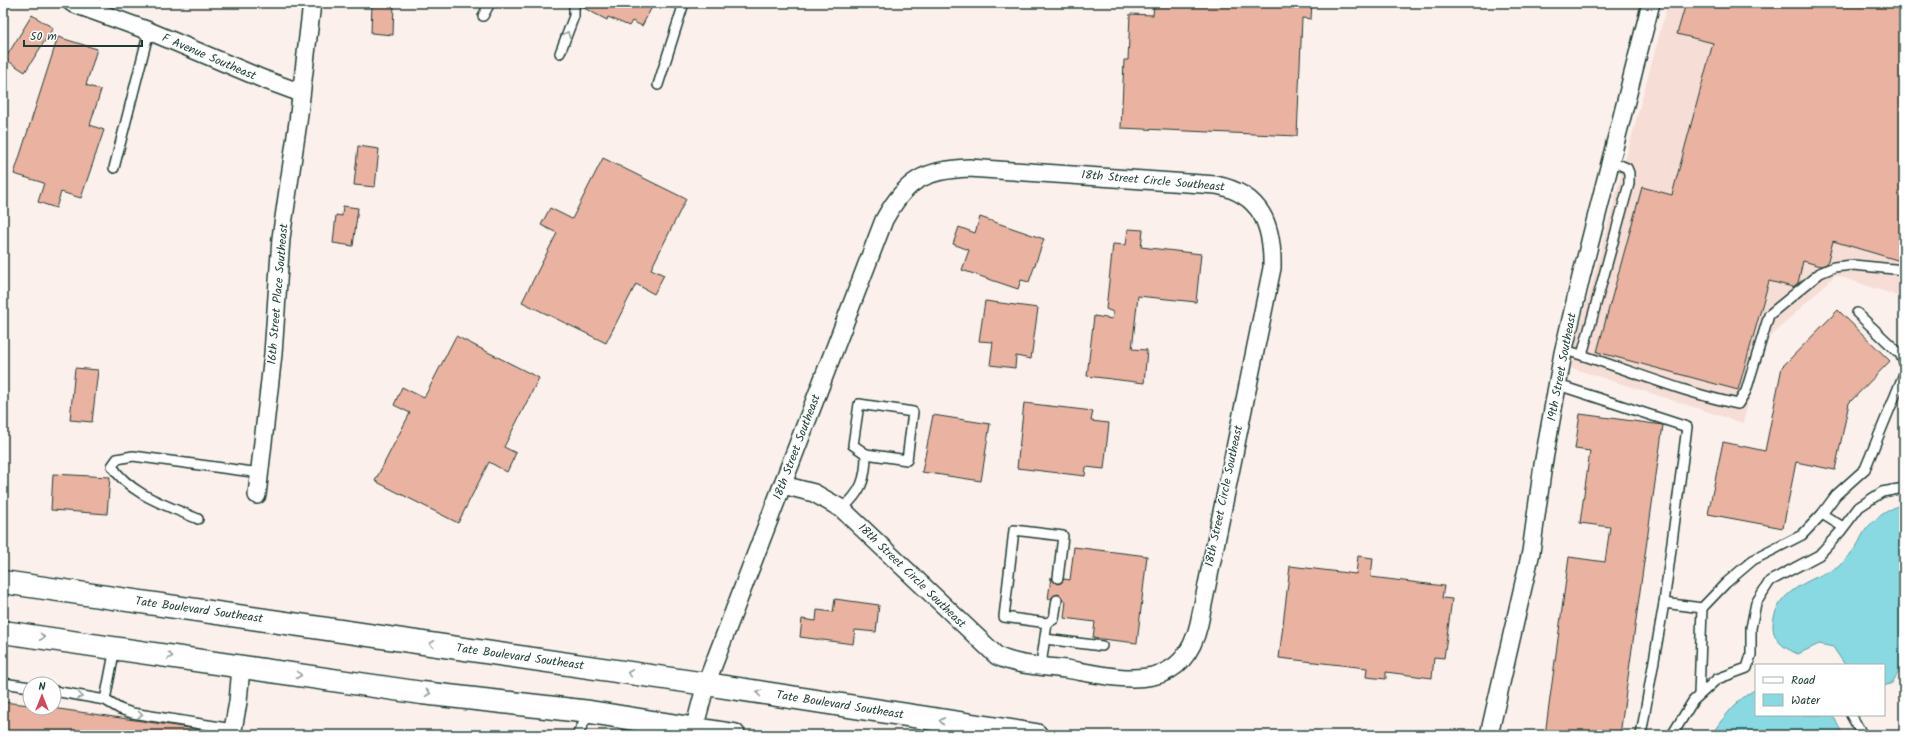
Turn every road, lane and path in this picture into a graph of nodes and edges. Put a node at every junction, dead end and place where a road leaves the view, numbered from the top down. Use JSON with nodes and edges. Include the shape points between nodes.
{"nodes":[{"id":1,"x":72,"y":3,"type":"edge"},
{"id":2,"x":312,"y":3,"type":"edge"},
{"id":3,"x":490,"y":3,"type":"edge"},
{"id":4,"x":574,"y":3,"type":"edge"},
{"id":5,"x":684,"y":3,"type":"edge"},
{"id":6,"x":1651,"y":3,"type":"edge"},
{"id":7,"x":483,"y":16,"type":"dead end"},
{"id":8,"x":149,"y":31,"type":"junction"},
{"id":9,"x":560,"y":52,"type":"dead end"},
{"id":10,"x":658,"y":85,"type":"dead end"},
{"id":11,"x":301,"y":93,"type":"junction"},
{"id":12,"x":1611,"y":161,"type":"junction"},
{"id":13,"x":114,"y":168,"type":"dead end"},
{"id":14,"x":922,"y":177,"type":"joint"},
{"id":15,"x":1904,"y":270,"type":"edge"},
{"id":16,"x":1857,"y":313,"type":"dead end"},
{"id":17,"x":1564,"y":350,"type":"junction"},
{"id":18,"x":1582,"y":355,"type":"junction"},
{"id":19,"x":1904,"y":362,"type":"edge"},
{"id":20,"x":1904,"y":369,"type":"edge"},
{"id":21,"x":1558,"y":385,"type":"junction"},
{"id":22,"x":866,"y":454,"type":"junction"},
{"id":23,"x":260,"y":473,"type":"junction"},
{"id":24,"x":783,"y":485,"type":"junction"},
{"id":25,"x":1904,"y":488,"type":"edge"},
{"id":26,"x":257,"y":495,"type":"dead end"},
{"id":27,"x":842,"y":509,"type":"junction"},
{"id":28,"x":1822,"y":514,"type":"junction"},
{"id":29,"x":198,"y":519,"type":"dead end"},
{"id":30,"x":1843,"y":527,"type":"junction"},
{"id":31,"x":1058,"y":578,"type":"dead end"},
{"id":32,"x":3,"y":582,"type":"edge"},
{"id":33,"x":1056,"y":600,"type":"dead end"},
{"id":34,"x":1664,"y":603,"type":"junction"},
{"id":35,"x":1702,"y":608,"type":"junction"},
{"id":36,"x":1047,"y":623,"type":"junction"},
{"id":37,"x":3,"y":632,"type":"edge"},
{"id":38,"x":1045,"y":639,"type":"junction"},
{"id":39,"x":1102,"y":646,"type":"dead end"},
{"id":40,"x":116,"y":648,"type":"junction"},
{"id":41,"x":1041,"y":665,"type":"junction"},
{"id":42,"x":241,"y":667,"type":"junction"},
{"id":43,"x":1751,"y":668,"type":"edge"},
{"id":44,"x":3,"y":683,"type":"edge"},
{"id":45,"x":706,"y":684,"type":"junction"},
{"id":46,"x":22,"y":686,"type":"edge"},
{"id":47,"x":62,"y":692,"type":"edge"},
{"id":48,"x":1699,"y":695,"type":"junction"},
{"id":49,"x":105,"y":700,"type":"junction"},
{"id":50,"x":590,"y":712,"type":"junction"},
{"id":51,"x":1851,"y":716,"type":"edge"},
{"id":52,"x":694,"y":729,"type":"junction"},
{"id":53,"x":233,"y":732,"type":"edge"},
{"id":54,"x":577,"y":735,"type":"edge"},
{"id":55,"x":734,"y":735,"type":"edge"},
{"id":56,"x":1036,"y":735,"type":"edge"},
{"id":57,"x":1489,"y":735,"type":"edge"},
{"id":58,"x":1641,"y":735,"type":"edge"},
{"id":59,"x":1672,"y":735,"type":"edge"},
{"id":60,"x":1862,"y":735,"type":"edge"},
{"id":61,"x":1866,"y":735,"type":"edge"}],
"edges":[{"from":1,"to":8,"type":"street","name":"F Avenue Southeast"},
{"from":2,"to":11,"type":"street","name":"16th Street Place Southeast"},
{"from":3,"to":7,"type":"lane"},
{"from":9,"to":4,"type":"lane","one_way":true,"via":[[574,16]]},
{"from":5,"to":10,"type":"lane"},
{"from":6,"to":12,"type":"street","name":"19th Street Southeast"},
{"from":8,"to":11,"type":"street","name":"F Avenue Southeast"},
{"from":8,"to":13,"type":"lane"},
{"from":11,"to":23,"type":"street","name":"16th Street Place Southeast","via":[[281,238],[273,354]]},
{"from":12,"to":17,"type":"street","name":"19th Street Southeast"},
{"from":12,"to":18,"type":"lane","via":[[1627,168],[1629,184]]},
{"from":14,"to":24,"type":"street","name":"18th Street Southeast","via":[[900,195],[884,220]]},
{"from":14,"to":41,"type":"street","name":"18th Street Circle Southeast","via":[[931,172],[969,168],[1216,184],[1244,194],[1257,206],[1270,231],[1273,246],[1272,268],[1198,629],[1193,643],[1174,666],[1148,678],[1128,679]]},
{"from":15,"to":18,"type":"lane","via":[[1853,265],[1834,267],[1820,273],[1769,315],[1746,391],[1738,404],[1658,382]]},
{"from":16,"to":19,"type":"lane","via":[[1900,354]]},
{"from":17,"to":18,"type":"lane"},
{"from":17,"to":21,"type":"street","name":"19th Street Southeast"},
{"from":20,"to":28,"type":"lane","via":[[1865,469],[1836,495]]},
{"from":21,"to":34,"type":"lane","via":[[1687,427]]},
{"from":21,"to":57,"type":"street","name":"19th Street Southeast","via":[[1531,552]]},
{"from":22,"to":22,"type":"lane","via":[[853,445],[859,404],[913,412],[907,460]]},
{"from":22,"to":27,"type":"lane","via":[[864,478],[859,492]]},
{"from":23,"to":26,"type":"street","name":"16th Street Place Southeast"},
{"from":23,"to":29,"type":"lane","via":[[133,456],[116,459],[112,466],[118,475],[137,491]]},
{"from":24,"to":27,"type":"street","name":"18th Street Circle Southeast","via":[[814,493]]},
{"from":24,"to":45,"type":"street","name":"18th Street Southeast"},
{"from":25,"to":30,"type":"lane","via":[[1882,492],[1859,507]]},
{"from":27,"to":41,"type":"street","name":"18th Street Circle Southeast","via":[[989,650],[1006,660]]},
{"from":28,"to":30,"type":"lane"},
{"from":28,"to":35,"type":"lane","via":[[1802,535],[1753,560]]},
{"from":30,"to":43,"type":"lane","via":[[1819,555],[1770,581],[1756,603],[1751,628]]},
{"from":31,"to":36,"type":"lane","via":[[1063,536],[1014,530],[1004,617]]},
{"from":45,"to":32,"type":"main road","name":"Tate Boulevard Southeast","one_way":true},
{"from":33,"to":36,"type":"lane","via":[[1054,619]]},
{"from":34,"to":35,"type":"lane"},
{"from":34,"to":58,"type":"lane"},
{"from":35,"to":48,"type":"lane"},
{"from":36,"to":38,"type":"lane"},
{"from":37,"to":40,"type":"main road","one_way":true},
{"from":38,"to":39,"type":"lane"},
{"from":38,"to":41,"type":"lane"},
{"from":40,"to":42,"type":"main road","one_way":true},
{"from":40,"to":49,"type":"lane"},
{"from":42,"to":50,"type":"main road","one_way":true,"via":[[422,693]]},
{"from":42,"to":53,"type":"street"},
{"from":43,"to":48,"type":"lane","via":[[1717,679]]},
{"from":44,"to":46,"type":"lane"},
{"from":45,"to":52,"type":"street","name":"18th Street Southeast"},
{"from":56,"to":45,"type":"main road","name":"Tate Boulevard Southeast","one_way":true},
{"from":47,"to":49,"type":"lane","one_way":true},
{"from":48,"to":59,"type":"lane"},
{"from":49,"to":53,"type":"lane","one_way":true,"via":[[132,713]]},
{"from":50,"to":52,"type":"main road"},
{"from":50,"to":54,"type":"lane"},
{"from":51,"to":60,"type":"lane"},
{"from":52,"to":55,"type":"main road"},
{"from":60,"to":61,"type":"lane"}]}
